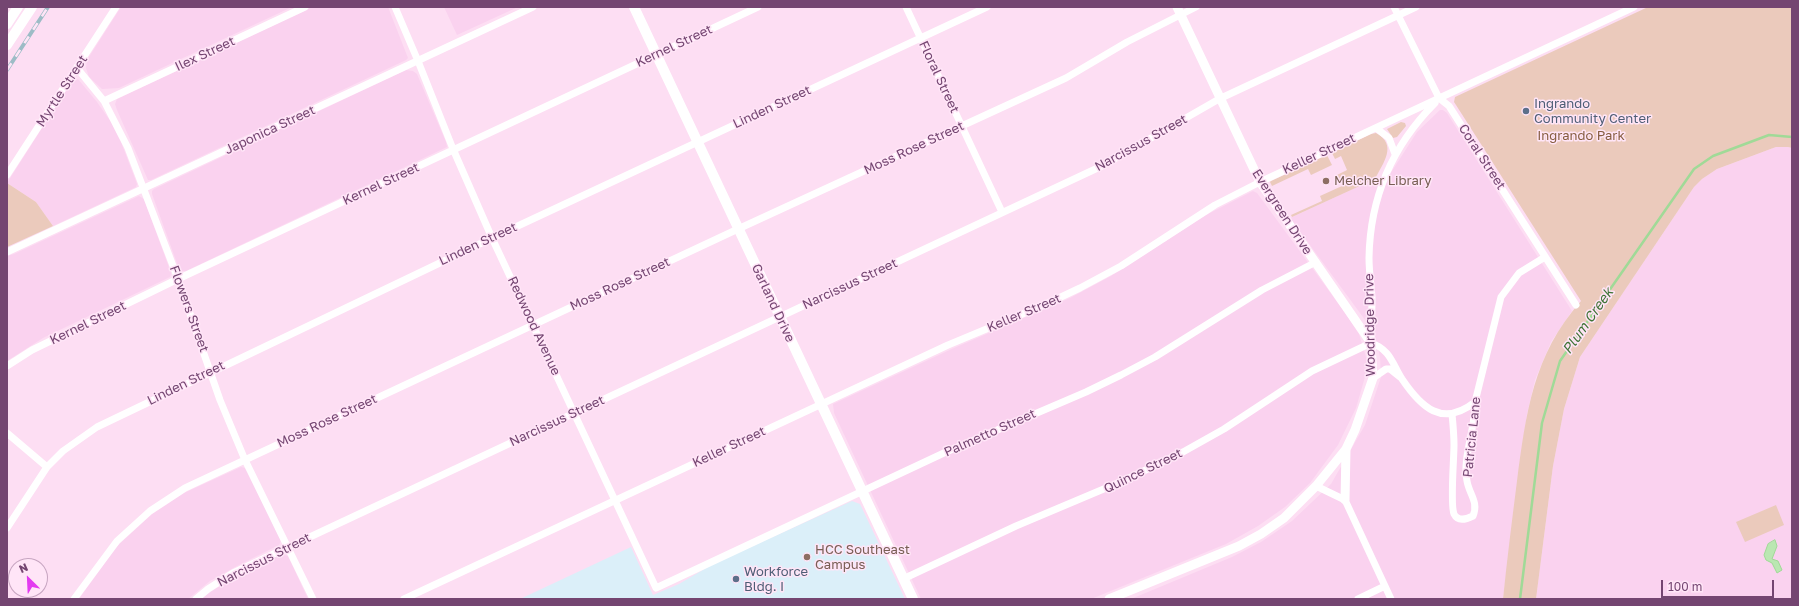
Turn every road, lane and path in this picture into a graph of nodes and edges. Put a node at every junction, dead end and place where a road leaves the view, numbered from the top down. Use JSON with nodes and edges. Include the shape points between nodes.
{"nodes":[{"id":1,"x":18,"y":7,"type":"edge"},
{"id":2,"x":32,"y":7,"type":"edge"},
{"id":3,"x":116,"y":7,"type":"edge"},
{"id":4,"x":305,"y":7,"type":"edge"},
{"id":5,"x":395,"y":7,"type":"edge"},
{"id":6,"x":533,"y":7,"type":"edge"},
{"id":7,"x":634,"y":7,"type":"edge"},
{"id":8,"x":758,"y":7,"type":"edge"},
{"id":9,"x":906,"y":7,"type":"edge"},
{"id":10,"x":986,"y":7,"type":"edge"},
{"id":11,"x":1196,"y":7,"type":"edge"},
{"id":12,"x":1394,"y":7,"type":"edge"},
{"id":13,"x":1416,"y":7,"type":"edge"},
{"id":14,"x":1634,"y":7,"type":"edge"},
{"id":15,"x":1178,"y":11,"type":"edge"},
{"id":16,"x":1398,"y":15,"type":"junction"},
{"id":17,"x":8,"y":22,"type":"edge"},
{"id":18,"x":19,"y":26,"type":"junction"},
{"id":19,"x":920,"y":38,"type":"junction"},
{"id":20,"x":7,"y":45,"type":"edge"},
{"id":21,"x":657,"y":54,"type":"junction"},
{"id":22,"x":418,"y":61,"type":"junction"},
{"id":23,"x":76,"y":68,"type":"junction"},
{"id":24,"x":1439,"y":98,"type":"junction"},
{"id":25,"x":1220,"y":99,"type":"junction"},
{"id":26,"x":104,"y":101,"type":"junction"},
{"id":27,"x":962,"y":126,"type":"junction"},
{"id":28,"x":1376,"y":128,"type":"junction"},
{"id":29,"x":698,"y":142,"type":"junction"},
{"id":30,"x":453,"y":149,"type":"junction"},
{"id":31,"x":1395,"y":154,"type":"junction"},
{"id":32,"x":7,"y":174,"type":"edge"},
{"id":33,"x":1260,"y":182,"type":"junction"},
{"id":34,"x":144,"y":188,"type":"junction"},
{"id":35,"x":1002,"y":212,"type":"junction"},
{"id":36,"x":738,"y":229,"type":"junction"},
{"id":37,"x":492,"y":238,"type":"junction"},
{"id":38,"x":7,"y":252,"type":"edge"},
{"id":39,"x":1545,"y":257,"type":"junction"},
{"id":40,"x":1316,"y":262,"type":"junction"},
{"id":41,"x":178,"y":279,"type":"junction"},
{"id":42,"x":1576,"y":305,"type":"dead end"},
{"id":43,"x":780,"y":317,"type":"junction"},
{"id":44,"x":533,"y":325,"type":"junction"},
{"id":45,"x":1371,"y":343,"type":"junction"},
{"id":46,"x":7,"y":366,"type":"edge"},
{"id":47,"x":211,"y":371,"type":"junction"},
{"id":48,"x":1373,"y":378,"type":"junction"},
{"id":49,"x":1402,"y":378,"type":"junction"},
{"id":50,"x":1475,"y":402,"type":"junction"},
{"id":51,"x":821,"y":404,"type":"junction"},
{"id":52,"x":575,"y":413,"type":"junction"},
{"id":53,"x":1452,"y":414,"type":"junction"},
{"id":54,"x":7,"y":433,"type":"edge"},
{"id":55,"x":1346,"y":449,"type":"junction"},
{"id":56,"x":245,"y":460,"type":"junction"},
{"id":57,"x":46,"y":467,"type":"junction"},
{"id":58,"x":1316,"y":486,"type":"junction"},
{"id":59,"x":861,"y":492,"type":"junction"},
{"id":60,"x":615,"y":500,"type":"junction"},
{"id":61,"x":1345,"y":500,"type":"junction"},
{"id":62,"x":7,"y":528,"type":"edge"},
{"id":63,"x":289,"y":547,"type":"junction"},
{"id":64,"x":903,"y":579,"type":"junction"},
{"id":65,"x":1385,"y":586,"type":"junction"},
{"id":66,"x":656,"y":588,"type":"joint"},
{"id":67,"x":74,"y":599,"type":"edge"},
{"id":68,"x":196,"y":599,"type":"edge"},
{"id":69,"x":314,"y":599,"type":"edge"},
{"id":70,"x":404,"y":599,"type":"edge"},
{"id":71,"x":913,"y":599,"type":"edge"},
{"id":72,"x":1108,"y":599,"type":"edge"},
{"id":73,"x":1358,"y":599,"type":"edge"},
{"id":74,"x":1391,"y":599,"type":"edge"}],
"edges":[{"from":1,"to":17,"type":"main road"},
{"from":2,"to":18,"type":"main road"},
{"from":3,"to":23,"type":"street","name":"Myrtle Street"},
{"from":4,"to":26,"type":"street","name":"Ilex Street"},
{"from":5,"to":22,"type":"street","name":"Redwood Avenue"},
{"from":6,"to":22,"type":"street","name":"Japonica Street"},
{"from":7,"to":21,"type":"main road","name":"Garland Drive"},
{"from":8,"to":21,"type":"street","name":"Kernel Street"},
{"from":9,"to":19,"type":"street","name":"Floral Street"},
{"from":10,"to":19,"type":"street","name":"Linden Street"},
{"from":11,"to":15,"type":"street","name":"Moss Rose Street"},
{"from":12,"to":16,"type":"street","name":"Coral Street"},
{"from":13,"to":16,"type":"street","name":"Narcissus Street"},
{"from":14,"to":24,"type":"street","name":"Keller Street"},
{"from":15,"to":25,"type":"street","name":"Evergreen Drive"},
{"from":15,"to":27,"type":"street","name":"Moss Rose Street","via":[[1066,78]]},
{"from":16,"to":24,"type":"street","name":"Coral Street"},
{"from":16,"to":25,"type":"street","name":"Narcissus Street"},
{"from":17,"to":18,"type":"main road"},
{"from":18,"to":20,"type":"main road"},
{"from":19,"to":27,"type":"street","name":"Floral Street"},
{"from":19,"to":29,"type":"street","name":"Linden Street"},
{"from":21,"to":29,"type":"main road","name":"Garland Drive"},
{"from":21,"to":30,"type":"street","name":"Kernel Street"},
{"from":22,"to":30,"type":"street","name":"Redwood Avenue"},
{"from":22,"to":34,"type":"street","name":"Japonica Street"},
{"from":23,"to":26,"type":"street","name":"Flowers Street"},
{"from":23,"to":32,"type":"street","name":"Myrtle Street"},
{"from":24,"to":28,"type":"street","name":"Keller Street"},
{"from":24,"to":31,"type":"street","name":"Woodridge Drive","via":[[1418,119]]},
{"from":24,"to":39,"type":"street","name":"Coral Street","via":[[1449,106]]},
{"from":25,"to":33,"type":"street","name":"Evergreen Drive"},
{"from":25,"to":35,"type":"street","name":"Narcissus Street","via":[[1104,165]]},
{"from":26,"to":34,"type":"street","name":"Flowers Street","via":[[128,148]]},
{"from":27,"to":35,"type":"street","name":"Floral Street"},
{"from":27,"to":36,"type":"street","name":"Moss Rose Street"},
{"from":28,"to":31,"type":"street","via":[[1389,138]]},
{"from":28,"to":33,"type":"street","name":"Keller Street"},
{"from":29,"to":36,"type":"main road","name":"Garland Drive"},
{"from":29,"to":37,"type":"street","name":"Linden Street"},
{"from":30,"to":37,"type":"street","name":"Redwood Avenue"},
{"from":30,"to":41,"type":"street","name":"Kernel Street"},
{"from":31,"to":45,"type":"street","name":"Woodridge Drive","via":[[1385,173],[1370,230]]},
{"from":33,"to":40,"type":"street","name":"Evergreen Drive"},
{"from":33,"to":51,"type":"street","name":"Keller Street","via":[[1215,205],[1121,266],[1080,288]]},
{"from":34,"to":38,"type":"street","name":"Japonica Street"},
{"from":34,"to":41,"type":"street","name":"Flowers Street"},
{"from":35,"to":43,"type":"street","name":"Narcissus Street"},
{"from":36,"to":43,"type":"main road","name":"Garland Drive"},
{"from":36,"to":44,"type":"street","name":"Moss Rose Street"},
{"from":37,"to":44,"type":"street","name":"Redwood Avenue"},
{"from":37,"to":47,"type":"street","name":"Linden Street"},
{"from":39,"to":42,"type":"street","name":"Coral Street"},
{"from":39,"to":50,"type":"street","name":"Patricia Lane","via":[[1519,273],[1501,297]]},
{"from":40,"to":45,"type":"street","name":"Evergreen Drive"},
{"from":40,"to":59,"type":"street","name":"Palmetto Street","via":[[1262,290],[1155,357],[1121,375]]},
{"from":41,"to":46,"type":"street","name":"Kernel Street","via":[[32,350]]},
{"from":41,"to":47,"type":"street","name":"Flowers Street"},
{"from":43,"to":51,"type":"main road","name":"Garland Drive"},
{"from":43,"to":52,"type":"street","name":"Narcissus Street"},
{"from":44,"to":52,"type":"street","name":"Redwood Avenue"},
{"from":44,"to":56,"type":"street","name":"Moss Rose Street"},
{"from":45,"to":48,"type":"street","name":"Woodridge Drive"},
{"from":45,"to":49,"type":"street","via":[[1379,345],[1394,362]]},
{"from":45,"to":64,"type":"street","name":"Quince Street","via":[[1312,371],[1224,429],[1183,452]]},
{"from":47,"to":56,"type":"street","name":"Flowers Street"},
{"from":47,"to":57,"type":"street","name":"Linden Street","via":[[97,427],[63,451]]},
{"from":48,"to":49,"type":"street","via":[[1386,369]]},
{"from":48,"to":55,"type":"street","name":"Woodridge Drive"},
{"from":49,"to":53,"type":"street","via":[[1422,405],[1437,413]]},
{"from":50,"to":53,"type":"street"},
{"from":50,"to":53,"type":"street","name":"Patricia Lane","via":[[1476,414],[1466,482],[1474,497],[1476,509],[1473,516],[1465,520],[1458,519],[1454,514]]},
{"from":51,"to":59,"type":"main road","name":"Garland Drive"},
{"from":51,"to":60,"type":"street","name":"Keller Street"},
{"from":52,"to":60,"type":"street","name":"Redwood Avenue"},
{"from":52,"to":63,"type":"street","name":"Narcissus Street"},
{"from":54,"to":57,"type":"street"},
{"from":55,"to":58,"type":"street","name":"Woodridge Drive"},
{"from":55,"to":61,"type":"street"},
{"from":56,"to":63,"type":"street","name":"Flowers Street"},
{"from":56,"to":67,"type":"street","name":"Moss Rose Street","via":[[185,488],[139,520],[117,541]]},
{"from":57,"to":62,"type":"street","name":"Linden Street"},
{"from":58,"to":61,"type":"street"},
{"from":58,"to":72,"type":"street","name":"Woodridge Drive","via":[[1284,518],[1239,546]]},
{"from":59,"to":64,"type":"main road","name":"Garland Drive"},
{"from":59,"to":66,"type":"street","name":"Palmetto Street"},
{"from":60,"to":66,"type":"street","name":"Redwood Avenue"},
{"from":60,"to":70,"type":"street","name":"Keller Street"},
{"from":61,"to":65,"type":"street"},
{"from":63,"to":68,"type":"street","name":"Narcissus Street","via":[[233,573]]},
{"from":63,"to":69,"type":"street","name":"Flowers Street"},
{"from":64,"to":71,"type":"main road","name":"Garland Drive"},
{"from":65,"to":73,"type":"street"},
{"from":65,"to":74,"type":"street"}]}
